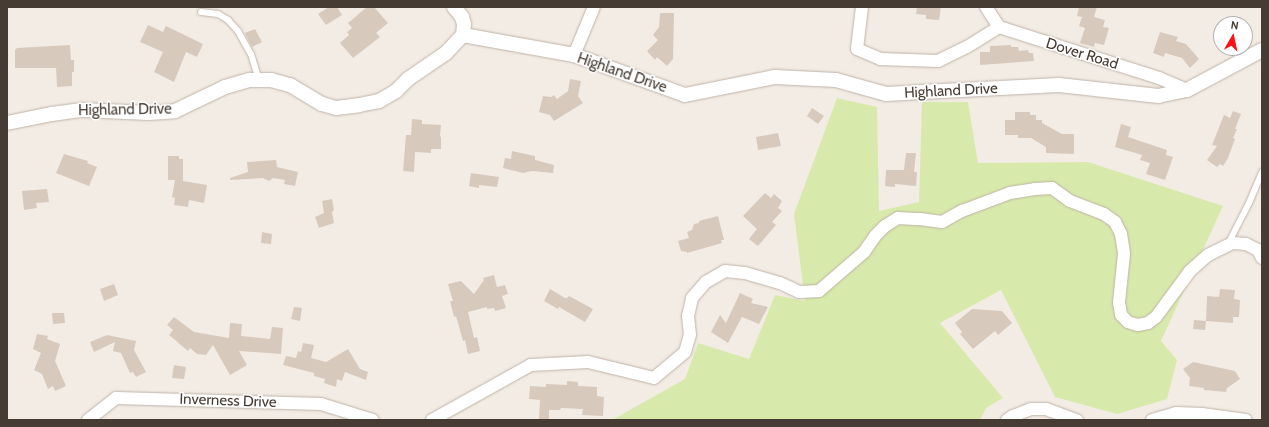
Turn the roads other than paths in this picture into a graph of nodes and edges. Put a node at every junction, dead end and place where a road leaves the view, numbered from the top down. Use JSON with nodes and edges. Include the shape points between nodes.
{"nodes":[{"id":1,"x":454,"y":7,"type":"edge"},
{"id":2,"x":594,"y":7,"type":"edge"},
{"id":3,"x":862,"y":7,"type":"edge"},
{"id":4,"x":986,"y":7,"type":"edge"},
{"id":5,"x":201,"y":12,"type":"dead end"},
{"id":6,"x":999,"y":27,"type":"junction"},
{"id":7,"x":463,"y":35,"type":"junction"},
{"id":8,"x":1262,"y":50,"type":"edge"},
{"id":9,"x":574,"y":55,"type":"junction"},
{"id":10,"x":259,"y":80,"type":"junction"},
{"id":11,"x":1187,"y":90,"type":"junction"},
{"id":12,"x":7,"y":123,"type":"edge"},
{"id":13,"x":1262,"y":172,"type":"edge"},
{"id":14,"x":1227,"y":246,"type":"junction"},
{"id":15,"x":1262,"y":258,"type":"edge"},
{"id":16,"x":88,"y":420,"type":"edge"},
{"id":17,"x":373,"y":420,"type":"edge"},
{"id":18,"x":432,"y":420,"type":"edge"},
{"id":19,"x":1007,"y":420,"type":"edge"},
{"id":20,"x":1077,"y":420,"type":"edge"},
{"id":21,"x":1152,"y":420,"type":"edge"},
{"id":22,"x":1246,"y":420,"type":"edge"}],
"edges":[{"from":1,"to":7,"type":"street","via":[[462,17]]},
{"from":2,"to":9,"type":"street"},
{"from":3,"to":6,"type":"street","via":[[857,49],[880,59],[938,61]]},
{"from":4,"to":6,"type":"street"},
{"from":5,"to":10,"type":"lane","via":[[223,17],[238,31],[251,54]]},
{"from":6,"to":11,"type":"street","name":"Dover Road","via":[[1159,78]]},
{"from":7,"to":9,"type":"street","name":"Highland Drive"},
{"from":7,"to":10,"type":"street","name":"Highland Drive","via":[[446,53],[408,79],[396,92],[379,101],[336,108],[322,104],[290,85]]},
{"from":8,"to":11,"type":"street","name":"Highland Drive"},
{"from":9,"to":11,"type":"street","name":"Highland Drive","via":[[685,95],[776,77],[836,80],[886,94],[1060,85],[1158,96]]},
{"from":10,"to":12,"type":"street","name":"Highland Drive","via":[[225,87],[175,111],[149,113],[82,110]]},
{"from":13,"to":14,"type":"lane"},
{"from":14,"to":15,"type":"street","via":[[1233,243],[1246,244],[1258,250]]},
{"from":14,"to":18,"type":"street","via":[[1208,255],[1190,271],[1156,317],[1148,323],[1138,325],[1128,322],[1121,315],[1119,302],[1124,254],[1121,234],[1114,222],[1104,214],[1070,201],[1052,188],[1010,194],[942,222],[898,218],[885,226],[864,252],[819,291],[799,292],[745,272],[725,271],[706,282],[692,298],[688,316],[690,335],[685,352],[654,378],[588,362],[531,365]]},
{"from":16,"to":17,"type":"street","name":"Inverness Drive","via":[[116,398],[321,404]]},
{"from":19,"to":20,"type":"street","via":[[1031,409],[1046,409]]},
{"from":21,"to":22,"type":"street","via":[[1176,413]]}]}
